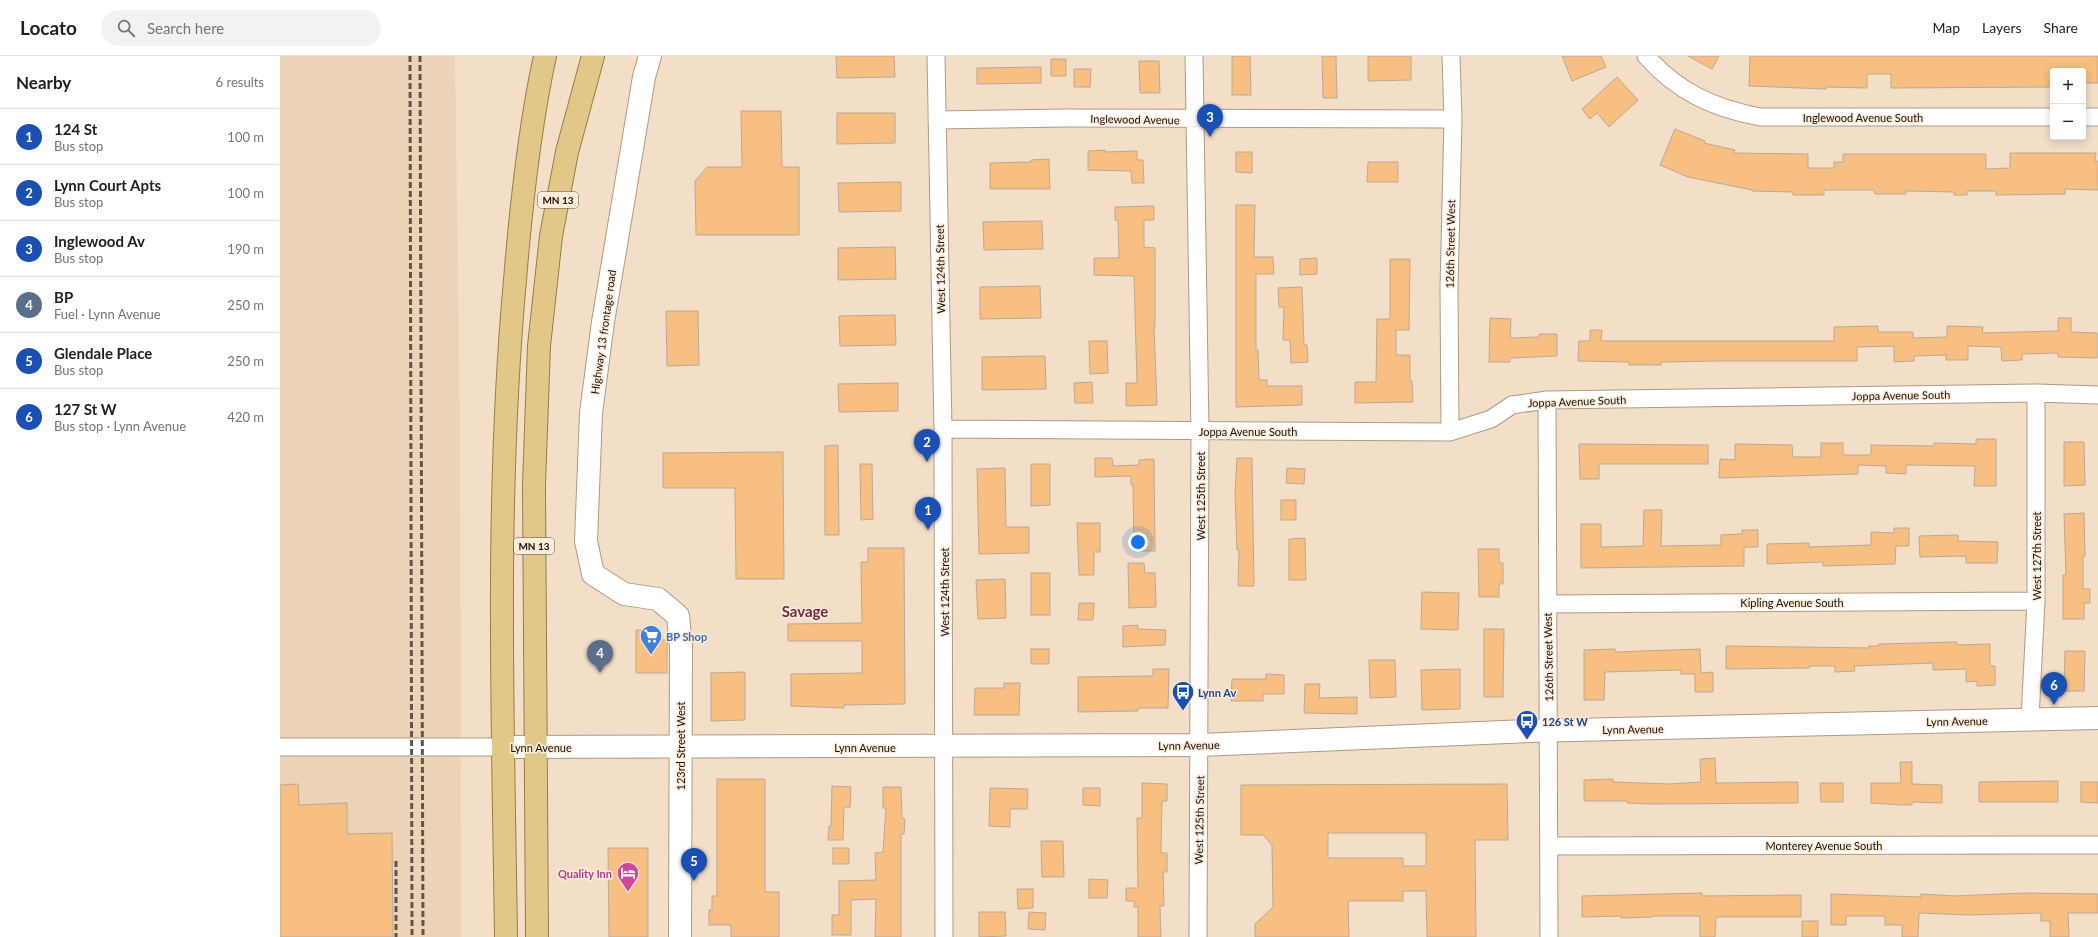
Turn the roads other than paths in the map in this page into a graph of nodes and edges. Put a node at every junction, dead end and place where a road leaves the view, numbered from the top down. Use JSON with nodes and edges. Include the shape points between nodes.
{"nodes":[{"id":1,"x":545,"y":56,"type":"edge"},
{"id":2,"x":593,"y":56,"type":"edge"},
{"id":3,"x":650,"y":56,"type":"edge"},
{"id":4,"x":936,"y":56,"type":"edge"},
{"id":5,"x":1194,"y":56,"type":"edge"},
{"id":6,"x":1451,"y":56,"type":"edge"},
{"id":7,"x":1646,"y":56,"type":"edge"},
{"id":8,"x":2050,"y":117,"type":"edge"},
{"id":9,"x":2086,"y":117,"type":"edge"},
{"id":10,"x":2098,"y":117,"type":"edge"},
{"id":11,"x":1196,"y":119,"type":"junction"},
{"id":12,"x":1453,"y":119,"type":"junction"},
{"id":13,"x":937,"y":120,"type":"junction"},
{"id":14,"x":2036,"y":393,"type":"junction"},
{"id":15,"x":2098,"y":395,"type":"edge"},
{"id":16,"x":1547,"y":400,"type":"junction"},
{"id":17,"x":943,"y":429,"type":"junction"},
{"id":18,"x":1200,"y":431,"type":"junction"},
{"id":19,"x":1450,"y":432,"type":"junction"},
{"id":20,"x":624,"y":594,"type":"joint"},
{"id":21,"x":2036,"y":601,"type":"junction"},
{"id":22,"x":1548,"y":604,"type":"junction"},
{"id":23,"x":2098,"y":718,"type":"edge"},
{"id":24,"x":2030,"y":719,"type":"junction"},
{"id":25,"x":1549,"y":731,"type":"junction"},
{"id":26,"x":1200,"y":745,"type":"junction"},
{"id":27,"x":535,"y":746,"type":"junction"},
{"id":28,"x":280,"y":747,"type":"edge"},
{"id":29,"x":504,"y":747,"type":"junction"},
{"id":30,"x":944,"y":747,"type":"junction"},
{"id":31,"x":680,"y":748,"type":"junction"},
{"id":32,"x":2098,"y":845,"type":"edge"},
{"id":33,"x":1549,"y":846,"type":"junction"},
{"id":34,"x":506,"y":937,"type":"edge"},
{"id":35,"x":537,"y":937,"type":"edge"},
{"id":36,"x":680,"y":937,"type":"edge"},
{"id":37,"x":944,"y":937,"type":"edge"},
{"id":38,"x":1198,"y":937,"type":"edge"},
{"id":39,"x":1549,"y":937,"type":"edge"}],
"edges":[{"from":1,"to":29,"type":"highway","number":"MN 13","via":[[519,233],[509,345],[503,517]]},
{"from":2,"to":27,"type":"highway","number":"MN 13","via":[[567,152],[551,236],[539,346],[534,485]]},
{"from":3,"to":20,"type":"main road","name":"Highway 13 frontage road","via":[[644,77],[602,322],[591,413],[586,501],[586,541],[594,574]]},
{"from":4,"to":13,"type":"street","name":"West 124th Street"},
{"from":5,"to":11,"type":"street","name":"West 125th Street"},
{"from":6,"to":12,"type":"street","name":"126th Street West"},
{"from":7,"to":8,"type":"street","name":"Inglewood Avenue South","via":[[1679,87],[1702,100],[1760,116]]},
{"from":9,"to":10,"type":"street"},
{"from":11,"to":12,"type":"street","name":"Inglewood Avenue"},
{"from":11,"to":13,"type":"street","name":"Inglewood Avenue"},
{"from":11,"to":18,"type":"street","name":"West 125th Street"},
{"from":12,"to":19,"type":"street","name":"126th Street West","via":[[1449,288]]},
{"from":13,"to":17,"type":"street","name":"West 124th Street"},
{"from":14,"to":15,"type":"street","name":"Joppa Avenue South"},
{"from":14,"to":16,"type":"street","name":"Joppa Avenue South"},
{"from":14,"to":21,"type":"street","name":"West 127th Street"},
{"from":16,"to":19,"type":"street","name":"Joppa Avenue South","via":[[1512,405],[1491,419]]},
{"from":16,"to":22,"type":"street","name":"126th Street West"},
{"from":17,"to":18,"type":"street","name":"Joppa Avenue South"},
{"from":17,"to":30,"type":"street","name":"West 124th Street"},
{"from":18,"to":19,"type":"street","name":"Joppa Avenue South"},
{"from":18,"to":26,"type":"street","name":"West 125th Street"},
{"from":20,"to":31,"type":"main road","name":"123rd Street West","via":[[658,599],[678,616],[681,647]]},
{"from":21,"to":22,"type":"street","name":"Kipling Avenue South"},
{"from":21,"to":24,"type":"street","name":"West 127th Street"},
{"from":22,"to":25,"type":"street","name":"126th Street West"},
{"from":23,"to":24,"type":"main road","name":"Lynn Avenue"},
{"from":24,"to":25,"type":"main road","name":"Lynn Avenue"},
{"from":25,"to":26,"type":"main road","name":"Lynn Avenue"},
{"from":25,"to":33,"type":"street","name":"126th Street West"},
{"from":26,"to":30,"type":"main road","name":"Lynn Avenue"},
{"from":26,"to":38,"type":"street","name":"West 125th Street"},
{"from":27,"to":29,"type":"main road","name":"Lynn Avenue"},
{"from":27,"to":31,"type":"main road","name":"Lynn Avenue"},
{"from":27,"to":35,"type":"highway","number":"MN 13"},
{"from":28,"to":29,"type":"street","name":"Lynn Avenue"},
{"from":29,"to":34,"type":"highway","number":"MN 13"},
{"from":30,"to":31,"type":"main road","name":"Lynn Avenue"},
{"from":30,"to":37,"type":"street","name":"West 124th Street"},
{"from":31,"to":36,"type":"main road","name":"123rd Street West"},
{"from":32,"to":33,"type":"street","name":"Monterey Avenue South"},
{"from":33,"to":39,"type":"street","name":"126th Street West"}]}
